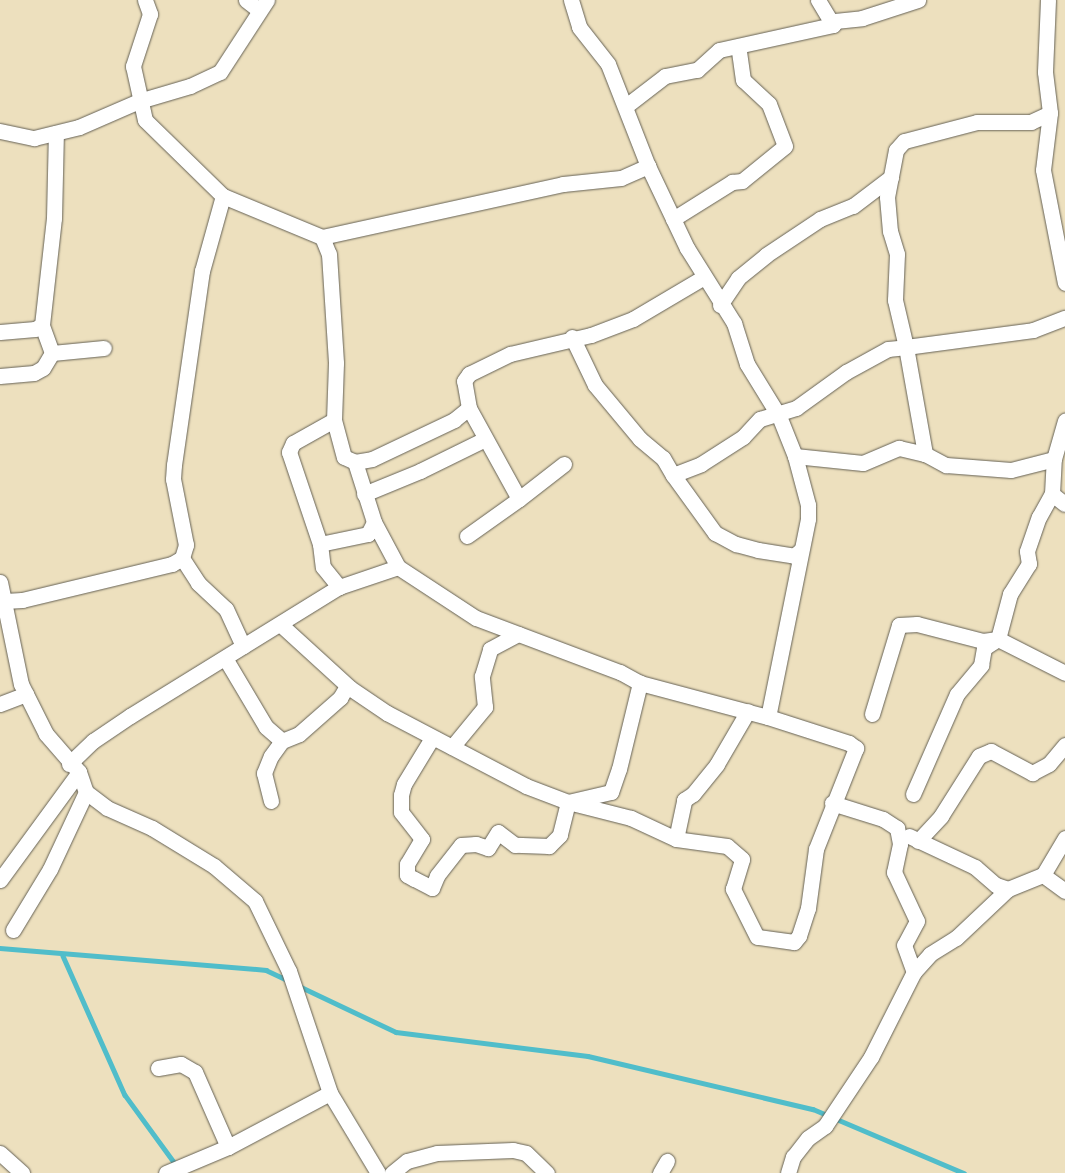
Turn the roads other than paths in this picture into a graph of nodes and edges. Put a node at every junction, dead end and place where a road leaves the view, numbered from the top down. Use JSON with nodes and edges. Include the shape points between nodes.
{"nodes":[{"id":1,"x":145,"y":0,"type":"edge"},
{"id":2,"x":246,"y":0,"type":"edge"},
{"id":3,"x":572,"y":0,"type":"edge"},
{"id":4,"x":818,"y":0,"type":"edge"},
{"id":5,"x":918,"y":0,"type":"edge"},
{"id":6,"x":1048,"y":0,"type":"edge"},
{"id":7,"x":263,"y":5,"type":"edge"},
{"id":8,"x":833,"y":25,"type":"junction"},
{"id":9,"x":738,"y":46,"type":"junction"},
{"id":10,"x":139,"y":101,"type":"junction"},
{"id":11,"x":626,"y":106,"type":"junction"},
{"id":12,"x":1050,"y":113,"type":"junction"},
{"id":13,"x":0,"y":131,"type":"edge"},
{"id":14,"x":56,"y":133,"type":"junction"},
{"id":15,"x":648,"y":166,"type":"junction"},
{"id":16,"x":891,"y":177,"type":"junction"},
{"id":17,"x":223,"y":196,"type":"junction"},
{"id":18,"x":673,"y":218,"type":"junction"},
{"id":19,"x":1059,"y":232,"type":"edge"},
{"id":20,"x":328,"y":236,"type":"junction"},
{"id":21,"x":704,"y":277,"type":"junction"},
{"id":22,"x":1065,"y":283,"type":"edge"},
{"id":23,"x":720,"y":305,"type":"junction"},
{"id":24,"x":1065,"y":318,"type":"edge"},
{"id":25,"x":42,"y":324,"type":"junction"},
{"id":26,"x":0,"y":332,"type":"edge"},
{"id":27,"x":572,"y":337,"type":"junction"},
{"id":28,"x":906,"y":347,"type":"junction"},
{"id":29,"x":104,"y":348,"type":"dead end"},
{"id":30,"x":52,"y":353,"type":"junction"},
{"id":31,"x":0,"y":376,"type":"edge"},
{"id":32,"x":469,"y":408,"type":"junction"},
{"id":33,"x":778,"y":416,"type":"junction"},
{"id":34,"x":334,"y":420,"type":"junction"},
{"id":35,"x":1065,"y":421,"type":"edge"},
{"id":36,"x":485,"y":439,"type":"junction"},
{"id":37,"x":925,"y":454,"type":"junction"},
{"id":38,"x":795,"y":456,"type":"junction"},
{"id":39,"x":1054,"y":459,"type":"junction"},
{"id":40,"x":350,"y":460,"type":"junction"},
{"id":41,"x":564,"y":464,"type":"dead end"},
{"id":42,"x":673,"y":475,"type":"junction"},
{"id":43,"x":364,"y":494,"type":"junction"},
{"id":44,"x":1052,"y":494,"type":"junction"},
{"id":45,"x":519,"y":499,"type":"junction"},
{"id":46,"x":1065,"y":504,"type":"edge"},
{"id":47,"x":374,"y":522,"type":"junction"},
{"id":48,"x":467,"y":536,"type":"dead end"},
{"id":49,"x":320,"y":544,"type":"junction"},
{"id":50,"x":801,"y":550,"type":"junction"},
{"id":51,"x":182,"y":558,"type":"junction"},
{"id":52,"x":398,"y":567,"type":"junction"},
{"id":53,"x":0,"y":583,"type":"edge"},
{"id":54,"x":339,"y":587,"type":"junction"},
{"id":55,"x":5,"y":601,"type":"junction"},
{"id":56,"x":280,"y":624,"type":"junction"},
{"id":57,"x":518,"y":634,"type":"junction"},
{"id":58,"x":998,"y":639,"type":"junction"},
{"id":59,"x":243,"y":646,"type":"junction"},
{"id":60,"x":225,"y":658,"type":"junction"},
{"id":61,"x":1065,"y":673,"type":"edge"},
{"id":62,"x":640,"y":683,"type":"junction"},
{"id":63,"x":347,"y":686,"type":"junction"},
{"id":64,"x":26,"y":694,"type":"junction"},
{"id":65,"x":0,"y":704,"type":"edge"},
{"id":66,"x":748,"y":711,"type":"junction"},
{"id":67,"x":872,"y":714,"type":"dead end"},
{"id":68,"x":768,"y":717,"type":"junction"},
{"id":69,"x":432,"y":738,"type":"junction"},
{"id":70,"x":282,"y":741,"type":"junction"},
{"id":71,"x":1065,"y":745,"type":"edge"},
{"id":72,"x":452,"y":747,"type":"junction"},
{"id":73,"x":74,"y":768,"type":"junction"},
{"id":74,"x":86,"y":792,"type":"junction"},
{"id":75,"x":913,"y":794,"type":"dead end"},
{"id":76,"x":271,"y":801,"type":"dead end"},
{"id":77,"x":568,"y":802,"type":"junction"},
{"id":78,"x":832,"y":803,"type":"junction"},
{"id":79,"x":897,"y":828,"type":"junction"},
{"id":80,"x":1065,"y":838,"type":"edge"},
{"id":81,"x":676,"y":839,"type":"junction"},
{"id":82,"x":918,"y":841,"type":"junction"},
{"id":83,"x":1042,"y":875,"type":"junction"},
{"id":84,"x":0,"y":880,"type":"edge"},
{"id":85,"x":1008,"y":889,"type":"junction"},
{"id":86,"x":1065,"y":891,"type":"edge"},
{"id":87,"x":13,"y":930,"type":"dead end"},
{"id":88,"x":914,"y":972,"type":"junction"},
{"id":89,"x":158,"y":1068,"type":"dead end"},
{"id":90,"x":330,"y":1093,"type":"junction"},
{"id":91,"x":228,"y":1147,"type":"junction"},
{"id":92,"x":0,"y":1153,"type":"edge"},
{"id":93,"x":22,"y":1173,"type":"edge"},
{"id":94,"x":166,"y":1173,"type":"edge"},
{"id":95,"x":378,"y":1173,"type":"edge"},
{"id":96,"x":392,"y":1173,"type":"edge"},
{"id":97,"x":547,"y":1173,"type":"edge"},
{"id":98,"x":788,"y":1173,"type":"edge"}],
"edges":[{"from":1,"to":10,"type":"street","via":[[150,14],[133,66]]},
{"from":2,"to":7,"type":"street"},
{"from":3,"to":11,"type":"street","via":[[579,27],[608,64]]},
{"from":4,"to":8,"type":"street"},
{"from":5,"to":8,"type":"street","via":[[862,18],[835,21]]},
{"from":6,"to":12,"type":"street","via":[[1045,72]]},
{"from":7,"to":10,"type":"street","via":[[220,72],[190,86]]},
{"from":8,"to":9,"type":"street"},
{"from":9,"to":11,"type":"street","via":[[719,50],[697,70],[664,76]]},
{"from":9,"to":18,"type":"street","via":[[743,80],[769,104],[785,146],[742,181],[732,182]]},
{"from":10,"to":14,"type":"street","via":[[79,127]]},
{"from":10,"to":17,"type":"street","via":[[145,120]]},
{"from":11,"to":15,"type":"street"},
{"from":12,"to":16,"type":"street","via":[[1031,122],[977,122],[904,141],[896,150]]},
{"from":12,"to":19,"type":"street","via":[[1043,170]]},
{"from":13,"to":14,"type":"street","via":[[34,138]]},
{"from":14,"to":25,"type":"street","via":[[54,218]]},
{"from":15,"to":18,"type":"street"},
{"from":15,"to":20,"type":"street","via":[[621,178],[563,184]]},
{"from":16,"to":23,"type":"street","via":[[853,206],[820,219],[766,255],[738,278]]},
{"from":16,"to":28,"type":"street","via":[[887,196],[890,231],[897,254],[895,300]]},
{"from":17,"to":20,"type":"street"},
{"from":17,"to":51,"type":"street","via":[[202,271],[174,465],[173,479],[186,545]]},
{"from":18,"to":21,"type":"street"},
{"from":19,"to":22,"type":"street"},
{"from":20,"to":34,"type":"street","via":[[336,363]]},
{"from":21,"to":23,"type":"street"},
{"from":21,"to":27,"type":"street","via":[[633,319],[591,336]]},
{"from":23,"to":33,"type":"street","via":[[734,324],[747,364]]},
{"from":24,"to":28,"type":"street","via":[[1033,330]]},
{"from":25,"to":26,"type":"street","via":[[35,329]]},
{"from":25,"to":30,"type":"street"},
{"from":27,"to":32,"type":"street","via":[[510,354],[478,368],[464,381]]},
{"from":27,"to":42,"type":"street","via":[[595,385],[640,439],[664,458]]},
{"from":28,"to":33,"type":"street","via":[[888,350],[846,372],[796,408]]},
{"from":28,"to":37,"type":"street"},
{"from":29,"to":30,"type":"street"},
{"from":30,"to":31,"type":"street","via":[[43,368],[34,374]]},
{"from":32,"to":36,"type":"street"},
{"from":32,"to":40,"type":"street","via":[[454,420],[372,459]]},
{"from":33,"to":38,"type":"street"},
{"from":33,"to":42,"type":"street","via":[[760,419],[743,437],[701,464]]},
{"from":34,"to":40,"type":"street"},
{"from":34,"to":49,"type":"street","via":[[293,443],[289,452]]},
{"from":35,"to":39,"type":"street"},
{"from":36,"to":43,"type":"street"},
{"from":36,"to":45,"type":"street"},
{"from":37,"to":38,"type":"street","via":[[899,448],[863,463]]},
{"from":37,"to":39,"type":"street","via":[[946,465],[1011,470]]},
{"from":38,"to":50,"type":"street","via":[[808,505]]},
{"from":39,"to":44,"type":"street"},
{"from":40,"to":43,"type":"street"},
{"from":41,"to":45,"type":"street"},
{"from":42,"to":50,"type":"street","via":[[716,532],[736,544],[794,556]]},
{"from":43,"to":47,"type":"street"},
{"from":44,"to":46,"type":"street"},
{"from":44,"to":58,"type":"street","via":[[1039,517],[1027,551],[1028,564],[1010,594]]},
{"from":45,"to":48,"type":"street"},
{"from":47,"to":49,"type":"street","via":[[368,534]]},
{"from":47,"to":52,"type":"street"},
{"from":49,"to":54,"type":"street","via":[[323,567]]},
{"from":50,"to":68,"type":"street"},
{"from":51,"to":55,"type":"street","via":[[172,564],[22,600]]},
{"from":51,"to":59,"type":"street","via":[[198,583],[226,609]]},
{"from":52,"to":54,"type":"street"},
{"from":52,"to":57,"type":"street","via":[[476,618]]},
{"from":53,"to":55,"type":"street"},
{"from":54,"to":56,"type":"street"},
{"from":55,"to":64,"type":"street","via":[[21,684]]},
{"from":56,"to":59,"type":"street"},
{"from":56,"to":63,"type":"street"},
{"from":57,"to":62,"type":"street","via":[[620,672]]},
{"from":57,"to":72,"type":"street","via":[[490,649],[482,676],[485,707]]},
{"from":58,"to":61,"type":"street"},
{"from":58,"to":67,"type":"street","via":[[983,641],[917,624],[899,625]]},
{"from":58,"to":75,"type":"street","via":[[984,648],[981,665],[957,694]]},
{"from":59,"to":60,"type":"street"},
{"from":60,"to":70,"type":"street","via":[[266,727]]},
{"from":60,"to":73,"type":"street","via":[[93,741]]},
{"from":62,"to":66,"type":"street"},
{"from":62,"to":77,"type":"street","via":[[619,769],[610,792]]},
{"from":63,"to":69,"type":"street"},
{"from":63,"to":70,"type":"street","via":[[340,698],[312,724]]},
{"from":64,"to":65,"type":"street"},
{"from":64,"to":73,"type":"street","via":[[46,734]]},
{"from":66,"to":68,"type":"street"},
{"from":66,"to":81,"type":"street","via":[[717,764],[693,794],[684,800]]},
{"from":68,"to":78,"type":"street","via":[[856,748]]},
{"from":69,"to":72,"type":"street"},
{"from":69,"to":77,"type":"street","via":[[400,795],[401,812],[422,839],[407,864],[407,875],[432,888],[437,876],[461,845],[476,844],[488,848],[498,832],[515,845],[549,846],[560,835]]},
{"from":70,"to":76,"type":"street","via":[[264,773]]},
{"from":71,"to":82,"type":"street","via":[[1049,764],[1032,773],[991,751],[979,756],[941,816]]},
{"from":72,"to":77,"type":"street","via":[[526,786]]},
{"from":73,"to":74,"type":"street"},
{"from":73,"to":84,"type":"street"},
{"from":74,"to":87,"type":"street","via":[[50,869]]},
{"from":74,"to":90,"type":"street","via":[[107,808],[152,828],[214,866],[255,901],[289,971]]},
{"from":77,"to":81,"type":"street","via":[[631,818]]},
{"from":78,"to":79,"type":"street","via":[[883,819]]},
{"from":78,"to":81,"type":"street","via":[[816,848],[808,908],[800,936],[794,942],[757,937],[753,932],[733,889],[742,859],[727,846]]},
{"from":79,"to":82,"type":"street"},
{"from":79,"to":88,"type":"street","via":[[900,844],[894,872],[917,921],[904,945]]},
{"from":80,"to":83,"type":"street"},
{"from":82,"to":85,"type":"street","via":[[975,867],[996,885]]},
{"from":83,"to":85,"type":"street"},
{"from":83,"to":86,"type":"street"},
{"from":85,"to":88,"type":"street","via":[[956,938],[930,954]]},
{"from":88,"to":98,"type":"street","via":[[871,1057],[825,1126],[808,1138],[793,1157]]},
{"from":89,"to":91,"type":"street","via":[[181,1064],[195,1072]]},
{"from":90,"to":91,"type":"street"},
{"from":90,"to":95,"type":"street"},
{"from":91,"to":94,"type":"street"},
{"from":92,"to":93,"type":"street"},
{"from":96,"to":97,"type":"street","via":[[407,1161],[437,1153],[513,1150],[526,1153]]}]}
